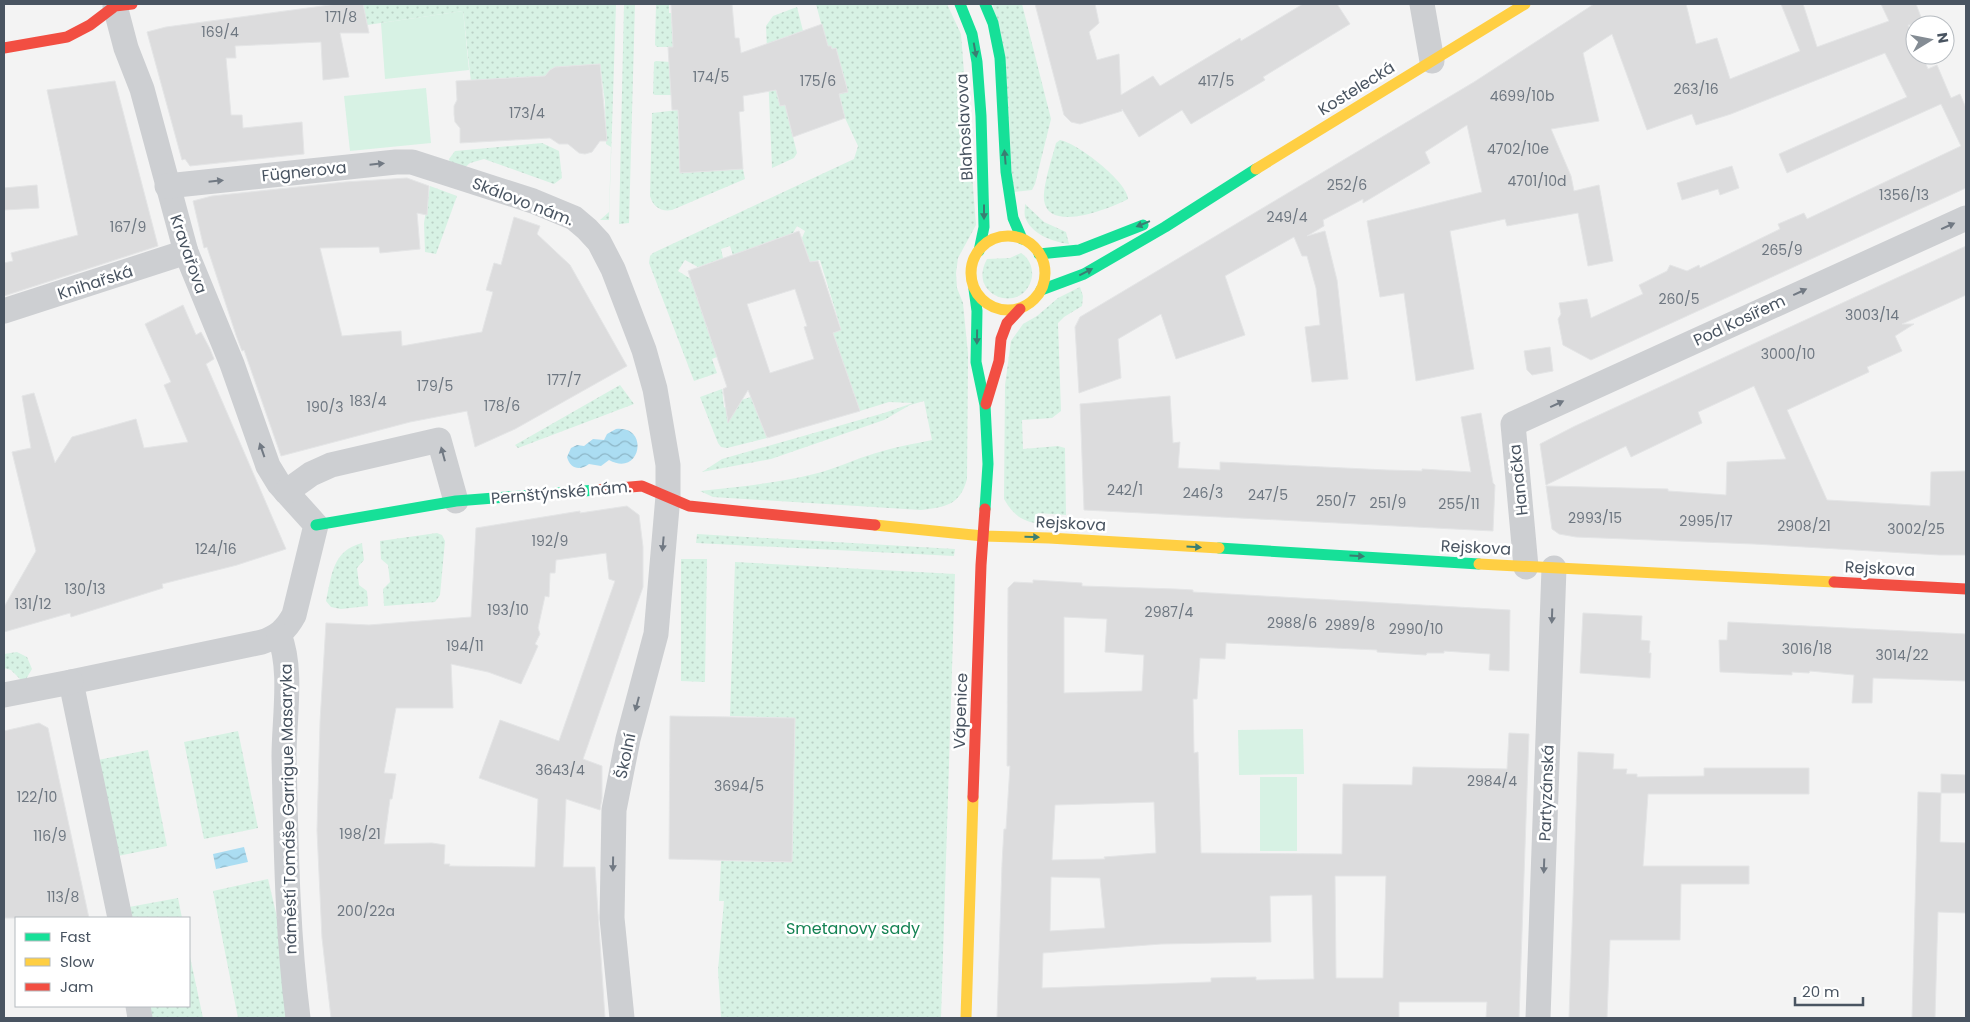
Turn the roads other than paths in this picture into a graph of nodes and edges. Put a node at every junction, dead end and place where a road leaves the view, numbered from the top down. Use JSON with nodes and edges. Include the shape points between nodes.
{"nodes":[{"id":1,"x":960,"y":4,"type":"edge"},
{"id":2,"x":985,"y":4,"type":"edge"},
{"id":3,"x":1422,"y":4,"type":"edge"},
{"id":4,"x":1526,"y":4,"type":"edge"},
{"id":5,"x":120,"y":5,"type":"edge"},
{"id":6,"x":4,"y":48,"type":"edge"},
{"id":7,"x":1432,"y":60,"type":"junction"},
{"id":8,"x":441,"y":170,"type":"joint"},
{"id":9,"x":167,"y":186,"type":"junction"},
{"id":10,"x":1205,"y":200,"type":"junction"},
{"id":11,"x":1966,"y":218,"type":"edge"},
{"id":12,"x":1022,"y":239,"type":"junction"},
{"id":13,"x":979,"y":251,"type":"junction"},
{"id":14,"x":186,"y":252,"type":"junction"},
{"id":15,"x":1039,"y":254,"type":"junction"},
{"id":16,"x":974,"y":289,"type":"junction"},
{"id":17,"x":1041,"y":290,"type":"junction"},
{"id":18,"x":1020,"y":309,"type":"junction"},
{"id":19,"x":4,"y":311,"type":"edge"},
{"id":20,"x":986,"y":405,"type":"junction"},
{"id":21,"x":1513,"y":424,"type":"joint"},
{"id":22,"x":286,"y":492,"type":"junction"},
{"id":23,"x":668,"y":496,"type":"junction"},
{"id":24,"x":456,"y":501,"type":"junction"},
{"id":25,"x":316,"y":525,"type":"junction"},
{"id":26,"x":983,"y":536,"type":"junction"},
{"id":27,"x":1526,"y":567,"type":"junction"},
{"id":28,"x":1554,"y":568,"type":"junction"},
{"id":29,"x":1966,"y":589,"type":"edge"},
{"id":30,"x":279,"y":635,"type":"junction"},
{"id":31,"x":71,"y":682,"type":"junction"},
{"id":32,"x":4,"y":695,"type":"edge"},
{"id":33,"x":120,"y":917,"type":"edge"},
{"id":34,"x":298,"y":1018,"type":"edge"},
{"id":35,"x":622,"y":1018,"type":"edge"},
{"id":36,"x":966,"y":1018,"type":"edge"},
{"id":37,"x":1538,"y":1018,"type":"edge"}],
"edges":[{"from":1,"to":13,"type":"street","name":"Blahoslavova","one_way":true,"via":[[972,34],[977,71],[984,200],[984,227]]},
{"from":12,"to":2,"type":"street","one_way":true,"via":[[1013,218],[1006,172],[1000,58],[993,23]]},
{"from":3,"to":7,"type":"street"},
{"from":4,"to":7,"type":"street","name":"Kostelecká"},
{"from":5,"to":6,"type":"street","via":[[67,37]]},
{"from":5,"to":9,"type":"street","name":"Kravařova","via":[[126,48],[142,89]]},
{"from":7,"to":10,"type":"street","name":"Kostelecká"},
{"from":9,"to":8,"type":"street","name":"Fügnerova","one_way":true,"via":[[396,162],[412,162]]},
{"from":8,"to":23,"type":"street","name":"Skálovo nám.","via":[[574,218],[599,242],[641,342],[655,389],[668,465]]},
{"from":9,"to":14,"type":"street","name":"Kravařova"},
{"from":10,"to":15,"type":"street","name":"Kostelecká","one_way":true,"via":[[1079,250]]},
{"from":17,"to":10,"type":"street","name":"Kostelecká","one_way":true,"via":[[1084,274],[1166,227]]},
{"from":21,"to":11,"type":"street","name":"Pod Kosířem","one_way":true},
{"from":12,"to":13,"type":"street","via":[[998,238]]},
{"from":12,"to":15,"type":"street"},
{"from":13,"to":16,"type":"street","via":[[972,266]]},
{"from":14,"to":19,"type":"street","name":"Knihařská"},
{"from":22,"to":14,"type":"street","name":"Kravařova","one_way":true,"via":[[268,466],[232,364]]},
{"from":15,"to":17,"type":"street","via":[[1045,277]]},
{"from":16,"to":18,"type":"street","via":[[981,299],[996,308]]},
{"from":16,"to":20,"type":"street","name":"Vápenice","one_way":true,"via":[[976,362]]},
{"from":17,"to":18,"type":"street","via":[[1031,303]]},
{"from":18,"to":20,"type":"street","name":"Vápenice","via":[[1008,323],[1001,339],[999,361]]},
{"from":20,"to":26,"type":"street","name":"Vápenice","via":[[988,464]]},
{"from":21,"to":27,"type":"street","name":"Hanačka"},
{"from":24,"to":22,"type":"street","one_way":true,"via":[[439,440],[331,465],[311,474]]},
{"from":22,"to":25,"type":"street"},
{"from":23,"to":24,"type":"street","name":"Pernštýnské nám.","via":[[642,486]]},
{"from":23,"to":26,"type":"street","name":"Pernštýnské nám.","via":[[689,506]]},
{"from":23,"to":35,"type":"street","name":"Školní","one_way":true,"via":[[656,634],[628,739],[614,810],[612,918]]},
{"from":24,"to":25,"type":"street","name":"Pernštýnské nám."},
{"from":25,"to":30,"type":"street","via":[[294,615]]},
{"from":26,"to":27,"type":"street","name":"Rejskova","one_way":true},
{"from":26,"to":36,"type":"street","name":"Vápenice"},
{"from":27,"to":28,"type":"street","name":"Rejskova"},
{"from":28,"to":29,"type":"street","name":"Rejskova"},
{"from":28,"to":37,"type":"street","name":"Partyzánská","one_way":true},
{"from":30,"to":31,"type":"street","via":[[262,642]]},
{"from":30,"to":34,"type":"street","name":"náměstí Tomáše Garrigue Masaryka","via":[[286,664],[284,754],[288,928]]},
{"from":31,"to":32,"type":"street"},
{"from":31,"to":33,"type":"street"}]}
